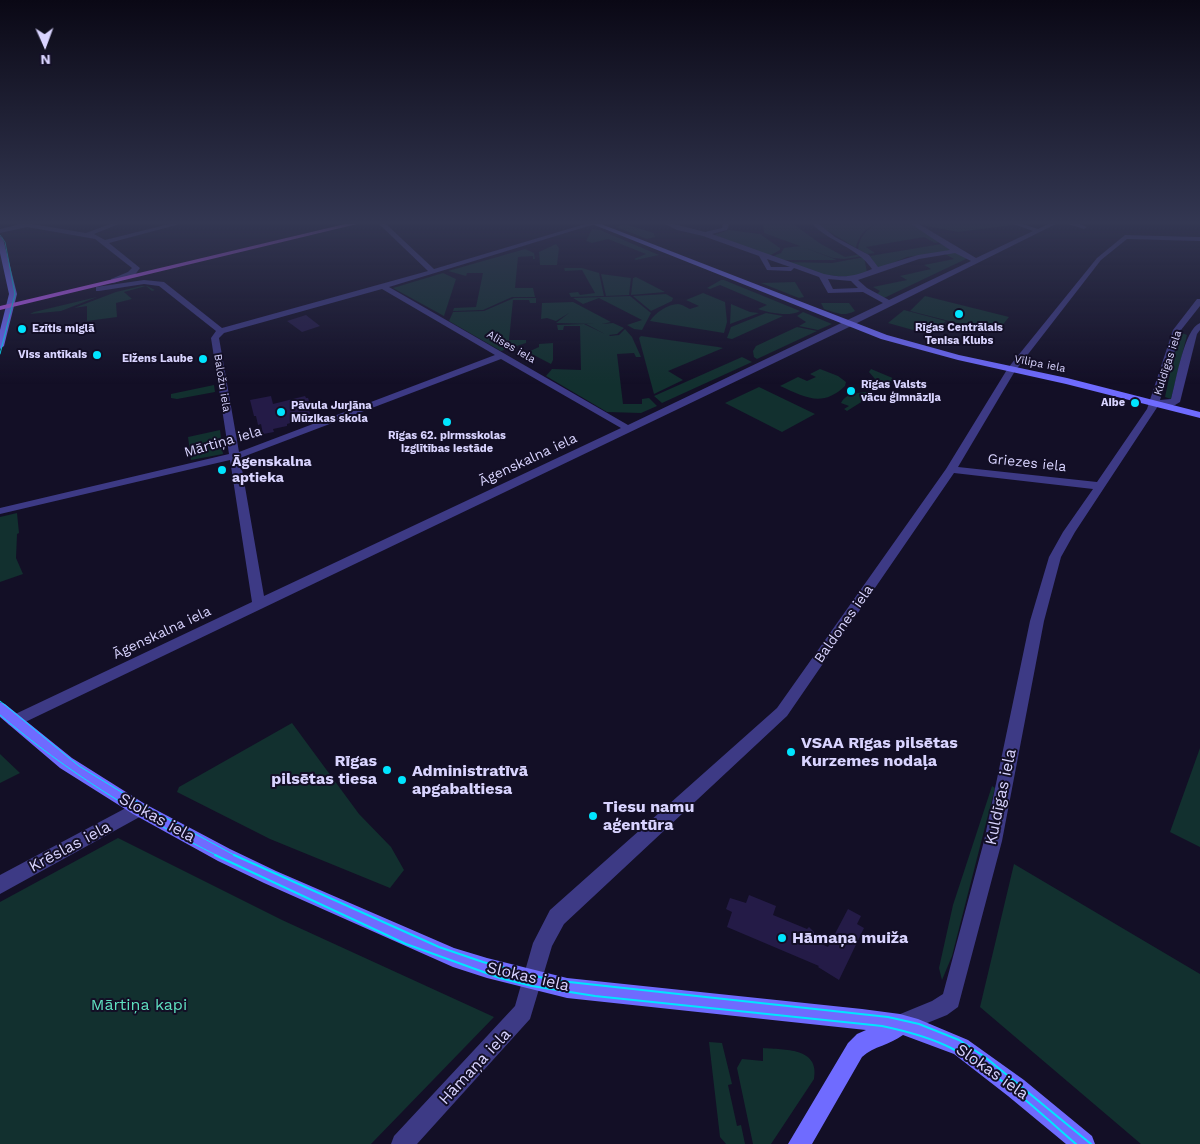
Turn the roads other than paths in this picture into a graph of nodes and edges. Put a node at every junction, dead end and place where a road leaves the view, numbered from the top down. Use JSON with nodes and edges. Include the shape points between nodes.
{"nodes":[{"id":1,"x":10,"y":277,"type":"edge"},
{"id":2,"x":123,"y":277,"type":"edge"},
{"id":3,"x":131,"y":277,"type":"edge"},
{"id":4,"x":139,"y":277,"type":"edge"},
{"id":5,"x":411,"y":277,"type":"edge"},
{"id":6,"x":730,"y":277,"type":"edge"},
{"id":7,"x":823,"y":277,"type":"edge"},
{"id":8,"x":829,"y":277,"type":"edge"},
{"id":9,"x":857,"y":277,"type":"edge"},
{"id":10,"x":942,"y":277,"type":"edge"},
{"id":11,"x":1085,"y":277,"type":"edge"},
{"id":12,"x":853,"y":279,"type":"junction"},
{"id":13,"x":114,"y":281,"type":"junction"},
{"id":14,"x":382,"y":286,"type":"junction"},
{"id":15,"x":99,"y":289,"type":"junction"},
{"id":16,"x":864,"y":290,"type":"junction"},
{"id":17,"x":1200,"y":301,"type":"edge"},
{"id":18,"x":888,"y":303,"type":"junction"},
{"id":19,"x":0,"y":306,"type":"edge"},
{"id":20,"x":11,"y":308,"type":"junction"},
{"id":21,"x":0,"y":314,"type":"edge"},
{"id":22,"x":848,"y":324,"type":"junction"},
{"id":23,"x":1200,"y":325,"type":"edge"},
{"id":24,"x":1177,"y":330,"type":"junction"},
{"id":25,"x":220,"y":332,"type":"junction"},
{"id":26,"x":1193,"y":334,"type":"junction"},
{"id":27,"x":0,"y":346,"type":"edge"},
{"id":28,"x":503,"y":355,"type":"junction"},
{"id":29,"x":1011,"y":370,"type":"junction"},
{"id":30,"x":1155,"y":403,"type":"junction"},
{"id":31,"x":1200,"y":415,"type":"edge"},
{"id":32,"x":629,"y":429,"type":"junction"},
{"id":33,"x":235,"y":456,"type":"junction"},
{"id":34,"x":951,"y":469,"type":"junction"},
{"id":35,"x":1099,"y":486,"type":"junction"},
{"id":36,"x":0,"y":511,"type":"edge"},
{"id":37,"x":259,"y":604,"type":"junction"},
{"id":38,"x":0,"y":708,"type":"edge"},
{"id":39,"x":14,"y":721,"type":"junction"},
{"id":40,"x":139,"y":809,"type":"junction"},
{"id":41,"x":0,"y":885,"type":"edge"},
{"id":42,"x":532,"y":981,"type":"junction"},
{"id":43,"x":900,"y":1024,"type":"junction"},
{"id":44,"x":402,"y":1144,"type":"edge"},
{"id":45,"x":798,"y":1144,"type":"edge"},
{"id":46,"x":1084,"y":1144,"type":"edge"}],
"edges":[{"from":1,"to":20,"type":"main road","via":[[13,290]]},
{"from":2,"to":13,"type":"street"},
{"from":3,"to":13,"type":"main road"},
{"from":4,"to":15,"type":"main road"},
{"from":5,"to":14,"type":"street"},
{"from":6,"to":22,"type":"main road","name":"Vīlipa iela"},
{"from":7,"to":16,"type":"street","via":[[831,291]]},
{"from":8,"to":12,"type":"street"},
{"from":9,"to":12,"type":"street"},
{"from":10,"to":18,"type":"street","name":"Āgenskalna iela"},
{"from":11,"to":29,"type":"street","name":"Baldones iela"},
{"from":12,"to":16,"type":"street"},
{"from":13,"to":20,"type":"main road"},
{"from":14,"to":25,"type":"street"},
{"from":14,"to":28,"type":"street","name":"Alīses iela"},
{"from":15,"to":20,"type":"main road"},
{"from":15,"to":25,"type":"street","via":[[144,282],[161,284]]},
{"from":16,"to":18,"type":"street"},
{"from":17,"to":24,"type":"street","name":"Kuldīgas iela"},
{"from":18,"to":22,"type":"street","name":"Āgenskalna iela"},
{"from":19,"to":20,"type":"main road"},
{"from":20,"to":21,"type":"main road"},
{"from":20,"to":27,"type":"main road"},
{"from":22,"to":29,"type":"main road","name":"Vīlipa iela","via":[[900,342]]},
{"from":22,"to":32,"type":"street","name":"Āgenskalna iela"},
{"from":23,"to":26,"type":"street","name":"Kuldīgas iela"},
{"from":24,"to":26,"type":"street"},
{"from":24,"to":30,"type":"street","name":"Kuldīgas iela"},
{"from":25,"to":33,"type":"street","name":"Baložu iela","via":[[215,338]]},
{"from":26,"to":30,"type":"street","name":"Kuldīgas iela","via":[[1175,402]]},
{"from":28,"to":32,"type":"street","name":"Alīses iela"},
{"from":28,"to":33,"type":"street","name":"Mārtiņa iela"},
{"from":29,"to":30,"type":"main road","name":"Vīlipa iela"},
{"from":29,"to":34,"type":"street","name":"Baldones iela"},
{"from":30,"to":31,"type":"main road","name":"Vīlipa iela"},
{"from":30,"to":35,"type":"street","name":"Kuldīgas iela"},
{"from":32,"to":37,"type":"street","name":"Āgenskalna iela"},
{"from":33,"to":36,"type":"street","name":"Mārtiņa iela"},
{"from":33,"to":37,"type":"street","name":"Baložu iela"},
{"from":34,"to":35,"type":"street","name":"Griezes iela"},
{"from":34,"to":42,"type":"street","name":"Baldones iela","via":[[782,712],[557,917],[543,943]]},
{"from":35,"to":43,"type":"street","name":"Kuldīgas iela","via":[[1055,557],[1037,621],[993,842],[955,990],[943,1008]]},
{"from":37,"to":39,"type":"street","name":"Āgenskalna iela"},
{"from":38,"to":39,"type":"main road","name":"Slokas iela"},
{"from":39,"to":40,"type":"main road","name":"Slokas iela","via":[[66,763]]},
{"from":40,"to":41,"type":"street","name":"Krēslas iela"},
{"from":40,"to":42,"type":"main road","name":"Slokas iela","via":[[247,866],[419,943]]},
{"from":42,"to":43,"type":"main road","name":"Slokas iela","via":[[602,992]]},
{"from":42,"to":44,"type":"street","name":"Hāmaņa iela","via":[[523,1012]]},
{"from":43,"to":45,"type":"main road","name":"Kuldīgas iela","via":[[887,1034],[864,1041],[855,1050]]},
{"from":43,"to":46,"type":"main road","name":"Slokas iela","via":[[961,1047],[1002,1076]]}]}
